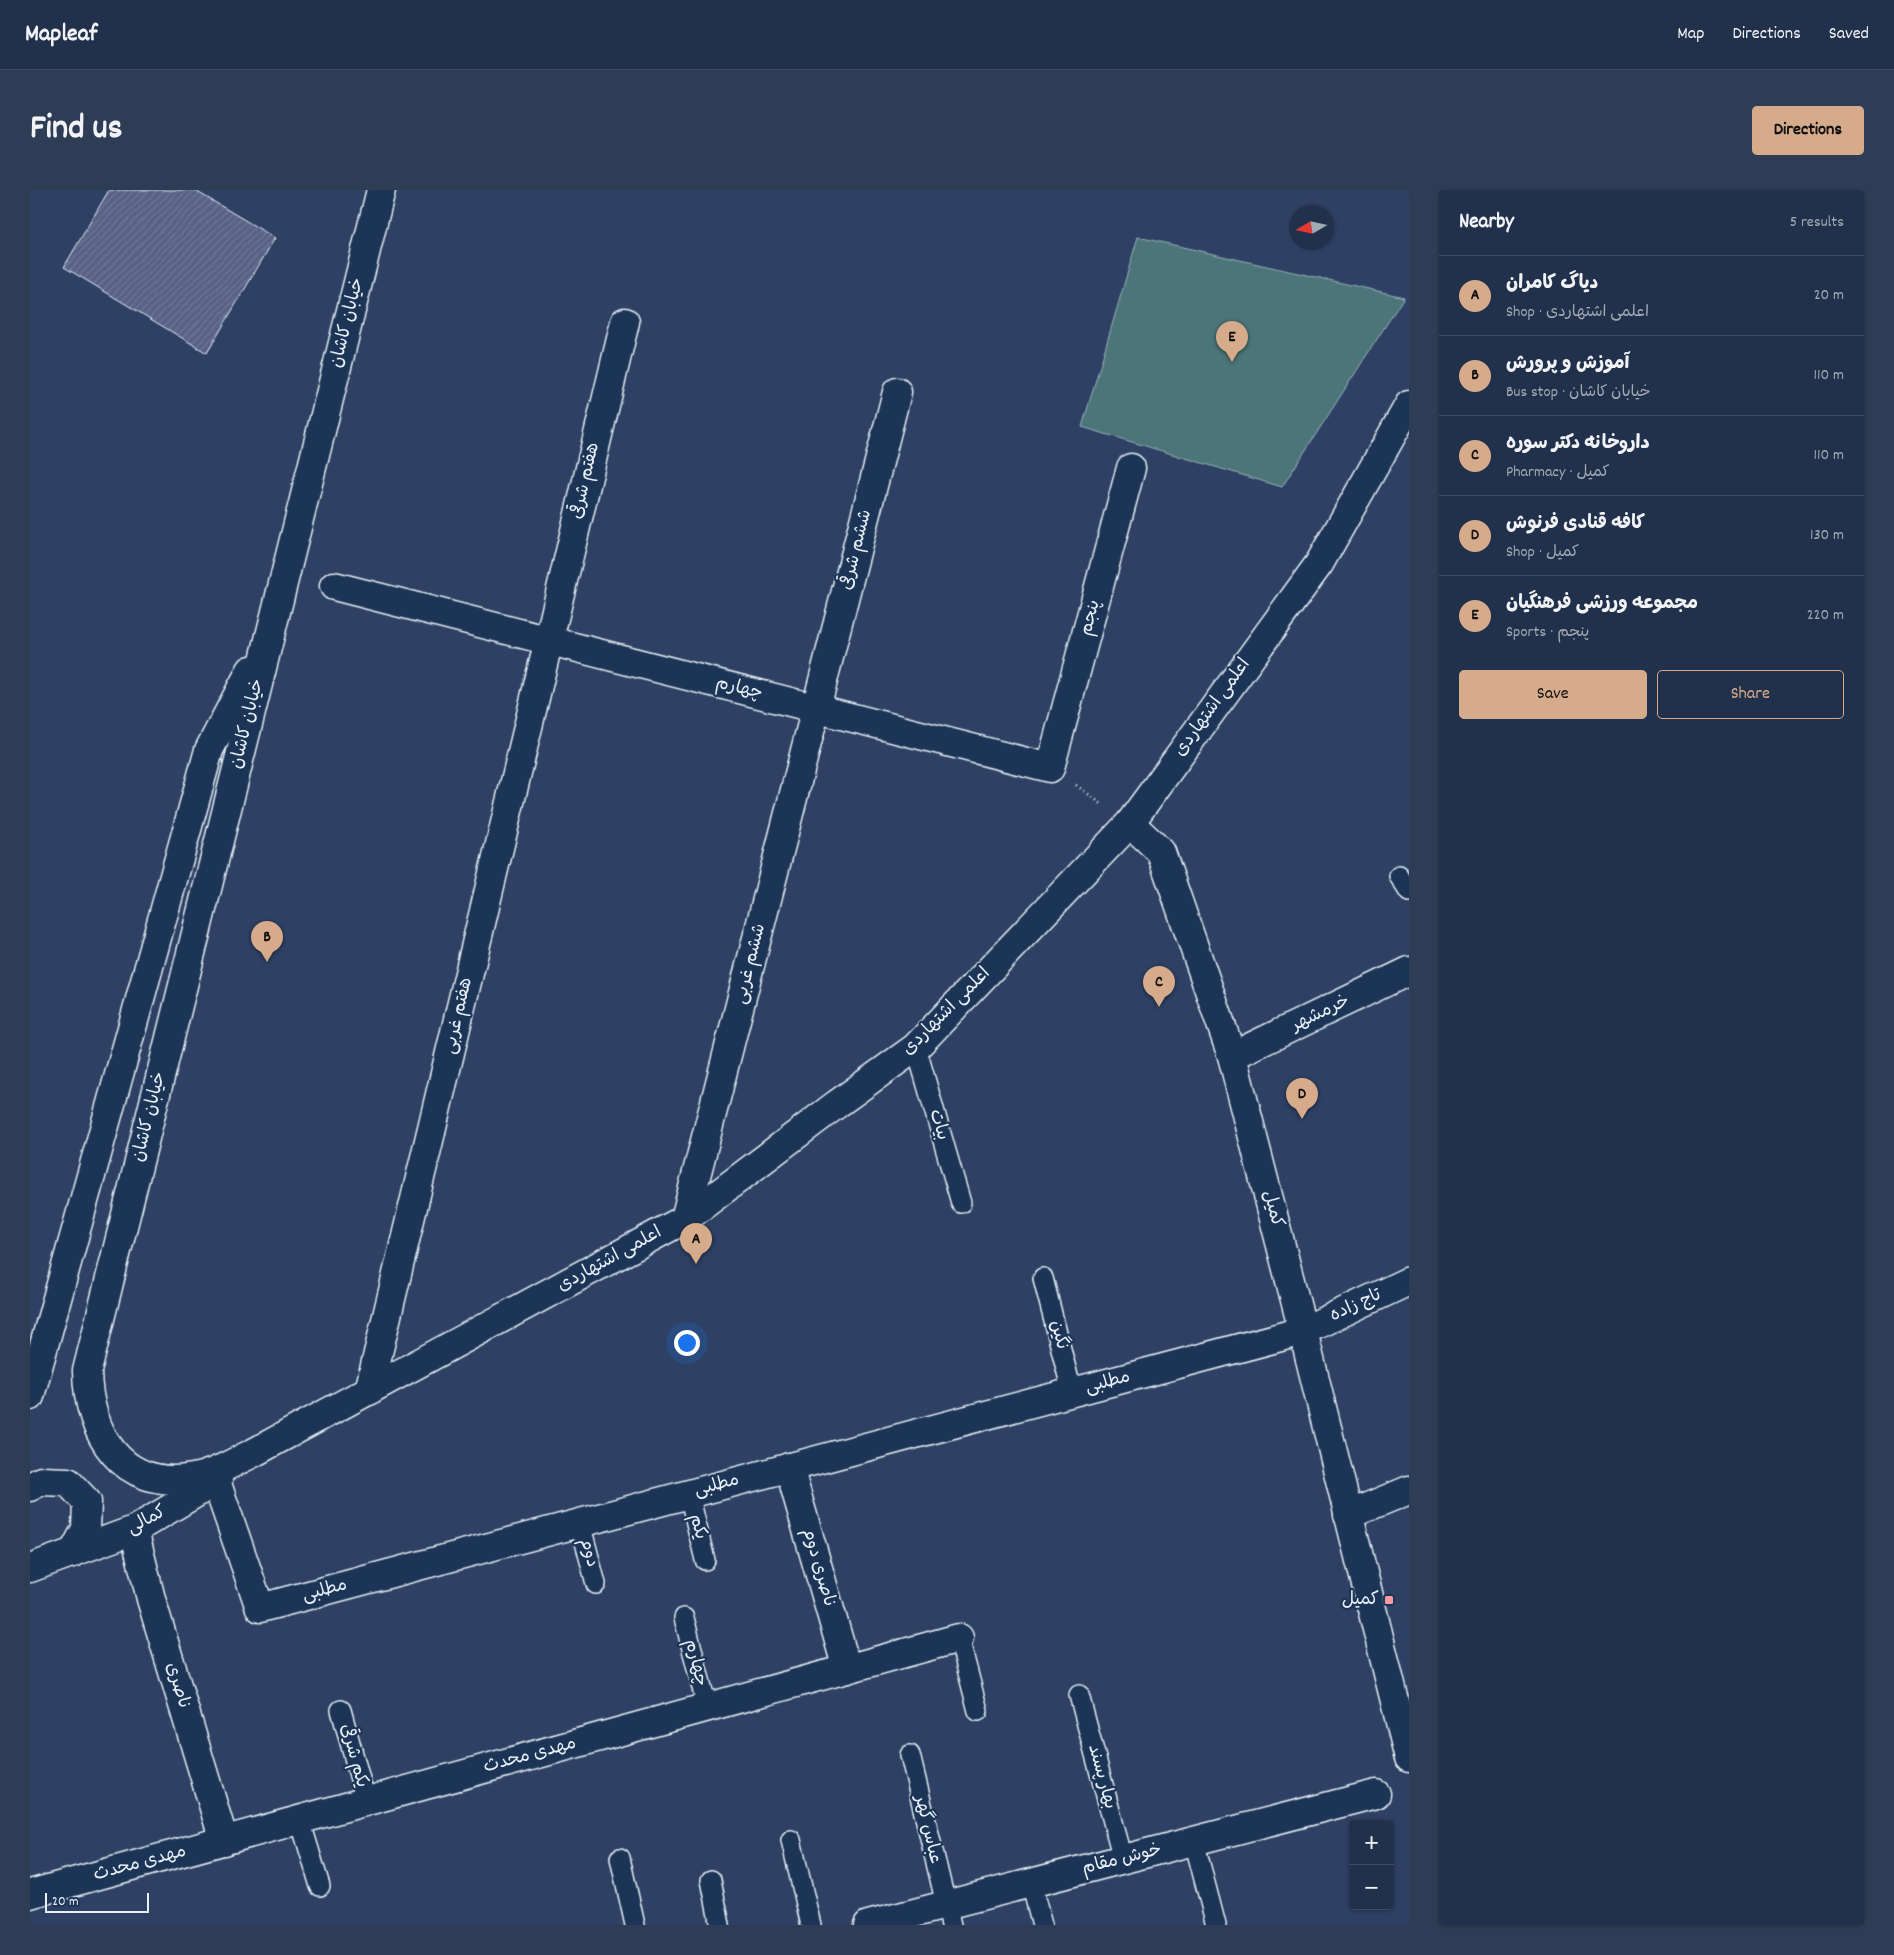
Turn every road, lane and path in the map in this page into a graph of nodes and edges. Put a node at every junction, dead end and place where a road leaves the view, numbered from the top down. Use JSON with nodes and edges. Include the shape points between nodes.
{"nodes":[{"id":1,"x":381,"y":190,"type":"edge"},
{"id":2,"x":624,"y":322,"type":"dead end"},
{"id":3,"x":897,"y":392,"type":"dead end"},
{"id":4,"x":1409,"y":405,"type":"edge"},
{"id":5,"x":1131,"y":468,"type":"dead end"},
{"id":6,"x":334,"y":586,"type":"dead end"},
{"id":7,"x":271,"y":630,"type":"junction"},
{"id":8,"x":548,"y":641,"type":"junction"},
{"id":9,"x":816,"y":708,"type":"junction"},
{"id":10,"x":1050,"y":768,"type":"junction"},
{"id":11,"x":1130,"y":823,"type":"junction"},
{"id":12,"x":1399,"y":876,"type":"dead end"},
{"id":13,"x":1409,"y":892,"type":"edge"},
{"id":14,"x":1409,"y":971,"type":"edge"},
{"id":15,"x":916,"y":1047,"type":"junction"},
{"id":16,"x":1232,"y":1056,"type":"junction"},
{"id":17,"x":961,"y":1202,"type":"dead end"},
{"id":18,"x":685,"y":1219,"type":"junction"},
{"id":19,"x":1043,"y":1278,"type":"dead end"},
{"id":20,"x":1409,"y":1281,"type":"edge"},
{"id":21,"x":1303,"y":1331,"type":"junction"},
{"id":22,"x":369,"y":1391,"type":"junction"},
{"id":23,"x":1072,"y":1392,"type":"junction"},
{"id":24,"x":30,"y":1396,"type":"edge"},
{"id":25,"x":252,"y":1453,"type":"junction"},
{"id":26,"x":789,"y":1467,"type":"junction"},
{"id":27,"x":216,"y":1481,"type":"junction"},
{"id":28,"x":30,"y":1487,"type":"edge"},
{"id":29,"x":1409,"y":1490,"type":"edge"},
{"id":30,"x":689,"y":1494,"type":"junction"},
{"id":31,"x":1348,"y":1515,"type":"junction"},
{"id":32,"x":580,"y":1523,"type":"junction"},
{"id":33,"x":134,"y":1530,"type":"junction"},
{"id":34,"x":73,"y":1553,"type":"junction"},
{"id":35,"x":705,"y":1560,"type":"dead end"},
{"id":36,"x":30,"y":1568,"type":"edge"},
{"id":37,"x":596,"y":1584,"type":"dead end"},
{"id":38,"x":684,"y":1618,"type":"dead end"},
{"id":39,"x":959,"y":1638,"type":"joint"},
{"id":40,"x":847,"y":1669,"type":"junction"},
{"id":41,"x":1079,"y":1695,"type":"dead end"},
{"id":42,"x":706,"y":1707,"type":"junction"},
{"id":43,"x":341,"y":1710,"type":"dead end"},
{"id":44,"x":978,"y":1711,"type":"dead end"},
{"id":45,"x":910,"y":1755,"type":"dead end"},
{"id":46,"x":1409,"y":1758,"type":"edge"},
{"id":47,"x":1376,"y":1794,"type":"dead end"},
{"id":48,"x":366,"y":1802,"type":"junction"},
{"id":49,"x":300,"y":1820,"type":"junction"},
{"id":50,"x":791,"y":1840,"type":"dead end"},
{"id":51,"x":224,"y":1841,"type":"junction"},
{"id":52,"x":1194,"y":1841,"type":"junction"},
{"id":53,"x":620,"y":1858,"type":"dead end"},
{"id":54,"x":1123,"y":1859,"type":"junction"},
{"id":55,"x":710,"y":1880,"type":"dead end"},
{"id":56,"x":1032,"y":1883,"type":"junction"},
{"id":57,"x":320,"y":1886,"type":"dead end"},
{"id":58,"x":30,"y":1894,"type":"edge"},
{"id":59,"x":948,"y":1915,"type":"edge"},
{"id":60,"x":635,"y":1925,"type":"edge"},
{"id":61,"x":720,"y":1925,"type":"edge"},
{"id":62,"x":811,"y":1925,"type":"edge"},
{"id":63,"x":868,"y":1925,"type":"edge"},
{"id":64,"x":1042,"y":1925,"type":"edge"},
{"id":65,"x":1216,"y":1925,"type":"edge"}],
"edges":[{"from":1,"to":7,"type":"street","name":"خیابان کاشان"},
{"from":2,"to":8,"type":"street","name":"هفتم شرقی"},
{"from":3,"to":9,"type":"street","name":"ششم شرقی"},
{"from":4,"to":11,"type":"street","name":"اعلمی اشتهاردی","via":[[1319,564]]},
{"from":5,"to":10,"type":"street","name":"پنجم"},
{"from":6,"to":8,"type":"street","name":"چهارم"},
{"from":7,"to":24,"type":"street","name":"خیابان کاشان","via":[[209,750]]},
{"from":7,"to":25,"type":"street","name":"خیابان کاشان","via":[[87,1371],[87,1393],[99,1432],[112,1452],[131,1470],[154,1479],[176,1481],[195,1478]]},
{"from":8,"to":9,"type":"street","name":"چهارم"},
{"from":8,"to":22,"type":"street","name":"هفتم غربی"},
{"from":9,"to":10,"type":"street","name":"چهارم"},
{"from":9,"to":18,"type":"street","name":"ششم غربی"},
{"from":10,"to":11,"type":"path"},
{"from":11,"to":15,"type":"street","name":"اعلمی اشتهاردی"},
{"from":11,"to":16,"type":"street","name":"کمیل","via":[[1161,852]]},
{"from":12,"to":13,"type":"lane"},
{"from":14,"to":16,"type":"street","name":"خرمشهر"},
{"from":15,"to":17,"type":"lane","name":"بیات"},
{"from":15,"to":18,"type":"street","name":"اعلمی اشتهاردی"},
{"from":16,"to":21,"type":"street","name":"کمیل"},
{"from":18,"to":22,"type":"street","name":"اعلمی اشتهاردی"},
{"from":19,"to":23,"type":"lane","name":"نگین"},
{"from":20,"to":21,"type":"street","name":"تاج زاده"},
{"from":21,"to":23,"type":"street","name":"مطلبی"},
{"from":21,"to":31,"type":"street","name":"کمیل"},
{"from":22,"to":25,"type":"street","name":"اعلمی اشتهاردی"},
{"from":23,"to":26,"type":"street","name":"مطلبی"},
{"from":25,"to":27,"type":"street","name":"کمالی"},
{"from":26,"to":30,"type":"street","name":"مطلبی"},
{"from":26,"to":40,"type":"street","name":"ناصری دوم"},
{"from":27,"to":32,"type":"street","name":"مطلبی","via":[[260,1608]]},
{"from":27,"to":33,"type":"street","name":"کمالی"},
{"from":28,"to":34,"type":"street","via":[[41,1482],[68,1482],[86,1502],[86,1529]]},
{"from":29,"to":31,"type":"street"},
{"from":30,"to":32,"type":"street","name":"مطلبی"},
{"from":30,"to":35,"type":"lane","name":"یکم"},
{"from":31,"to":46,"type":"street","name":"کمیل"},
{"from":32,"to":37,"type":"lane","name":"دوم"},
{"from":33,"to":34,"type":"street","name":"کمالی"},
{"from":33,"to":51,"type":"street","name":"ناصری","via":[[151,1599]]},
{"from":34,"to":36,"type":"street","name":"کمالی"},
{"from":38,"to":42,"type":"lane","name":"چهارم"},
{"from":39,"to":40,"type":"street","name":"مهدی محدث"},
{"from":39,"to":44,"type":"lane","name":"مهدی محدث"},
{"from":40,"to":42,"type":"street","name":"مهدی محدث"},
{"from":41,"to":54,"type":"lane","name":"بهار پسند"},
{"from":42,"to":48,"type":"street","name":"مهدی محدث"},
{"from":43,"to":48,"type":"lane","name":"یکم شرقی"},
{"from":45,"to":59,"type":"lane","name":"عباس گهر"},
{"from":47,"to":52,"type":"street","name":"خوش مقام"},
{"from":48,"to":49,"type":"street","name":"مهدی محدث"},
{"from":49,"to":51,"type":"street","name":"مهدی محدث"},
{"from":49,"to":57,"type":"lane"},
{"from":50,"to":62,"type":"lane"},
{"from":51,"to":58,"type":"street","name":"مهدی محدث"},
{"from":52,"to":54,"type":"street","name":"خوش مقام"},
{"from":52,"to":65,"type":"lane"},
{"from":53,"to":60,"type":"lane"},
{"from":54,"to":56,"type":"street","name":"خوش مقام"},
{"from":55,"to":61,"type":"lane"},
{"from":56,"to":59,"type":"street","name":"خوش مقام"},
{"from":56,"to":64,"type":"lane"},
{"from":59,"to":63,"type":"street","name":"خوش مقام"}]}
